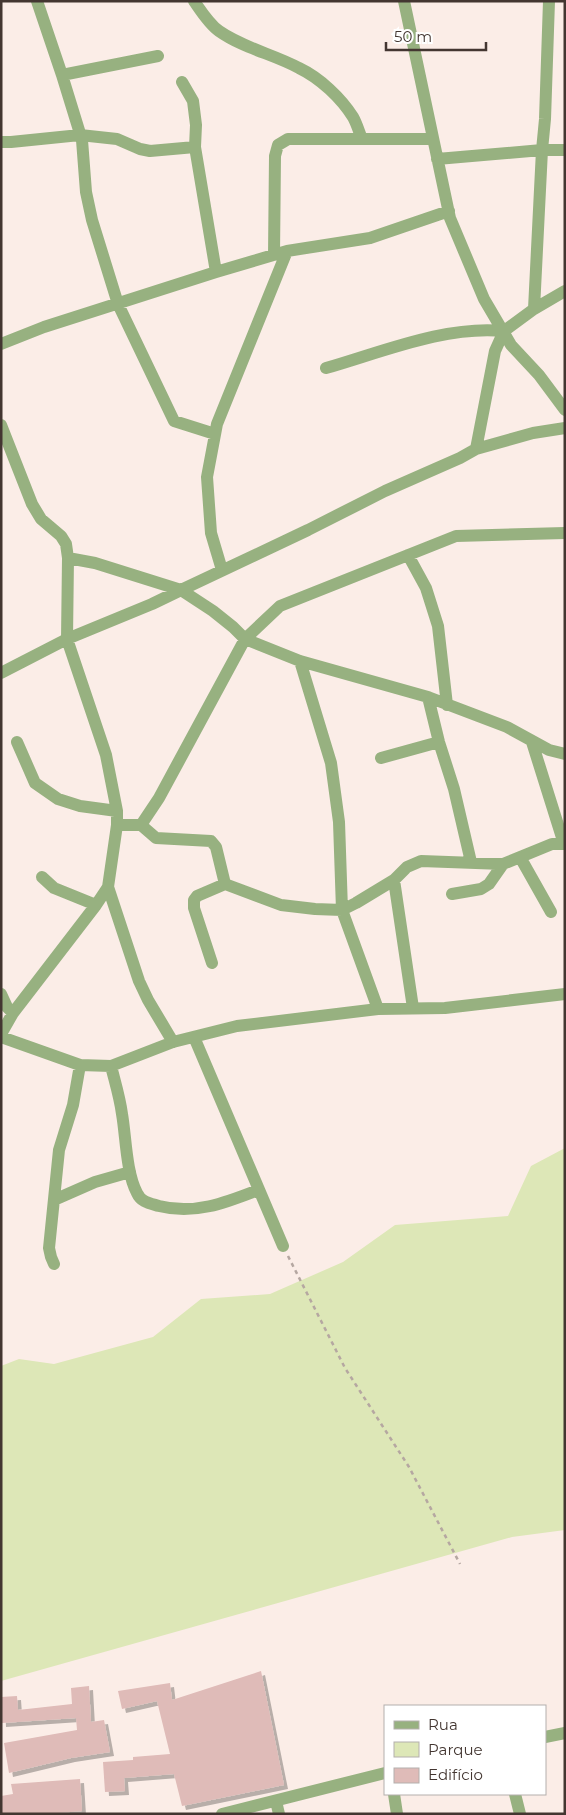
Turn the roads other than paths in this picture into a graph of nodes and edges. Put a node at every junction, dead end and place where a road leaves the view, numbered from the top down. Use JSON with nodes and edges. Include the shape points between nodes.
{"nodes":[{"id":1,"x":37,"y":1,"type":"edge"},
{"id":2,"x":194,"y":1,"type":"edge"},
{"id":3,"x":404,"y":1,"type":"edge"},
{"id":4,"x":549,"y":1,"type":"edge"},
{"id":5,"x":158,"y":56,"type":"dead end"},
{"id":6,"x":62,"y":74,"type":"junction"},
{"id":7,"x":182,"y":82,"type":"dead end"},
{"id":8,"x":80,"y":135,"type":"junction"},
{"id":9,"x":362,"y":139,"type":"junction"},
{"id":10,"x":433,"y":139,"type":"junction"},
{"id":11,"x":1,"y":142,"type":"edge"},
{"id":12,"x":195,"y":147,"type":"junction"},
{"id":13,"x":542,"y":150,"type":"junction"},
{"id":14,"x":565,"y":150,"type":"edge"},
{"id":15,"x":438,"y":159,"type":"junction"},
{"id":16,"x":449,"y":211,"type":"junction"},
{"id":17,"x":287,"y":251,"type":"junction"},
{"id":18,"x":274,"y":255,"type":"junction"},
{"id":19,"x":216,"y":272,"type":"junction"},
{"id":20,"x":565,"y":291,"type":"edge"},
{"id":21,"x":118,"y":304,"type":"junction"},
{"id":22,"x":534,"y":309,"type":"junction"},
{"id":23,"x":504,"y":331,"type":"junction"},
{"id":24,"x":1,"y":344,"type":"edge"},
{"id":25,"x":326,"y":368,"type":"dead end"},
{"id":26,"x":565,"y":410,"type":"edge"},
{"id":27,"x":1,"y":425,"type":"edge"},
{"id":28,"x":565,"y":428,"type":"edge"},
{"id":29,"x":215,"y":434,"type":"junction"},
{"id":30,"x":476,"y":449,"type":"junction"},
{"id":31,"x":565,"y":533,"type":"edge"},
{"id":32,"x":408,"y":555,"type":"junction"},
{"id":33,"x":68,"y":558,"type":"junction"},
{"id":34,"x":222,"y":570,"type":"junction"},
{"id":35,"x":181,"y":590,"type":"junction"},
{"id":36,"x":67,"y":639,"type":"junction"},
{"id":37,"x":245,"y":639,"type":"junction"},
{"id":38,"x":300,"y":661,"type":"junction"},
{"id":39,"x":1,"y":674,"type":"edge"},
{"id":40,"x":428,"y":698,"type":"junction"},
{"id":41,"x":447,"y":705,"type":"junction"},
{"id":42,"x":17,"y":742,"type":"dead end"},
{"id":43,"x":439,"y":742,"type":"junction"},
{"id":44,"x":532,"y":742,"type":"junction"},
{"id":45,"x":565,"y":754,"type":"edge"},
{"id":46,"x":381,"y":758,"type":"dead end"},
{"id":47,"x":117,"y":811,"type":"junction"},
{"id":48,"x":117,"y":825,"type":"junction"},
{"id":49,"x":141,"y":826,"type":"junction"},
{"id":50,"x":564,"y":844,"type":"edge"},
{"id":51,"x":520,"y":857,"type":"junction"},
{"id":52,"x":471,"y":862,"type":"junction"},
{"id":53,"x":503,"y":864,"type":"junction"},
{"id":54,"x":42,"y":877,"type":"dead end"},
{"id":55,"x":394,"y":880,"type":"junction"},
{"id":56,"x":225,"y":884,"type":"junction"},
{"id":57,"x":108,"y":887,"type":"junction"},
{"id":58,"x":452,"y":894,"type":"dead end"},
{"id":59,"x":96,"y":905,"type":"junction"},
{"id":60,"x":342,"y":910,"type":"junction"},
{"id":61,"x":551,"y":912,"type":"dead end"},
{"id":62,"x":212,"y":963,"type":"dead end"},
{"id":63,"x":1,"y":994,"type":"edge"},
{"id":64,"x":565,"y":994,"type":"edge"},
{"id":65,"x":413,"y":1008,"type":"junction"},
{"id":66,"x":378,"y":1009,"type":"junction"},
{"id":67,"x":13,"y":1013,"type":"junction"},
{"id":68,"x":1,"y":1036,"type":"edge"},
{"id":69,"x":194,"y":1037,"type":"junction"},
{"id":70,"x":173,"y":1042,"type":"junction"},
{"id":71,"x":80,"y":1065,"type":"junction"},
{"id":72,"x":111,"y":1066,"type":"junction"},
{"id":73,"x":130,"y":1172,"type":"junction"},
{"id":74,"x":258,"y":1190,"type":"junction"},
{"id":75,"x":54,"y":1200,"type":"junction"},
{"id":76,"x":283,"y":1246,"type":"road end"},
{"id":77,"x":54,"y":1264,"type":"dead end"},
{"id":78,"x":565,"y":1733,"type":"edge"},
{"id":79,"x":546,"y":1738,"type":"edge"},
{"id":80,"x":384,"y":1773,"type":"edge"},
{"id":81,"x":394,"y":1795,"type":"edge"},
{"id":82,"x":515,"y":1795,"type":"edge"},
{"id":83,"x":276,"y":1801,"type":"junction"},
{"id":84,"x":222,"y":1814,"type":"edge"},
{"id":85,"x":279,"y":1814,"type":"edge"},
{"id":86,"x":397,"y":1814,"type":"edge"},
{"id":87,"x":520,"y":1814,"type":"edge"}],
"edges":[{"from":1,"to":6,"type":"street"},
{"from":2,"to":9,"type":"street","via":[[217,30],[317,79],[353,117]]},
{"from":3,"to":10,"type":"street"},
{"from":4,"to":13,"type":"street"},
{"from":5,"to":6,"type":"street"},
{"from":6,"to":8,"type":"street"},
{"from":7,"to":12,"type":"street","via":[[193,101]]},
{"from":8,"to":11,"type":"street"},
{"from":8,"to":12,"type":"street","via":[[117,139],[150,151]]},
{"from":8,"to":21,"type":"street","via":[[92,220]]},
{"from":9,"to":10,"type":"street"},
{"from":9,"to":18,"type":"street","via":[[288,139],[278,145],[275,156]]},
{"from":10,"to":15,"type":"street"},
{"from":12,"to":19,"type":"street"},
{"from":13,"to":14,"type":"street"},
{"from":13,"to":15,"type":"street"},
{"from":13,"to":22,"type":"street"},
{"from":15,"to":16,"type":"street"},
{"from":16,"to":17,"type":"street","via":[[370,238]]},
{"from":16,"to":23,"type":"street","via":[[484,299]]},
{"from":17,"to":18,"type":"street"},
{"from":17,"to":29,"type":"street"},
{"from":18,"to":19,"type":"street"},
{"from":19,"to":21,"type":"street"},
{"from":20,"to":22,"type":"street"},
{"from":21,"to":24,"type":"street"},
{"from":21,"to":29,"type":"street","via":[[174,421]]},
{"from":22,"to":23,"type":"street"},
{"from":23,"to":25,"type":"street","via":[[479,330],[426,339]]},
{"from":23,"to":26,"type":"street","via":[[511,345]]},
{"from":23,"to":30,"type":"street","via":[[495,351]]},
{"from":27,"to":33,"type":"street","via":[[32,504],[41,519],[61,536]]},
{"from":28,"to":30,"type":"street"},
{"from":29,"to":34,"type":"street","via":[[207,477],[211,533]]},
{"from":30,"to":34,"type":"street"},
{"from":31,"to":32,"type":"street","via":[[456,536]]},
{"from":32,"to":37,"type":"street","via":[[280,606]]},
{"from":32,"to":41,"type":"street","via":[[426,588],[438,626]]},
{"from":33,"to":35,"type":"street","via":[[95,563]]},
{"from":33,"to":36,"type":"street"},
{"from":34,"to":35,"type":"street"},
{"from":35,"to":36,"type":"street"},
{"from":35,"to":37,"type":"street","via":[[213,611]]},
{"from":36,"to":39,"type":"street"},
{"from":36,"to":47,"type":"street","via":[[106,755]]},
{"from":37,"to":38,"type":"street"},
{"from":37,"to":49,"type":"street"},
{"from":38,"to":40,"type":"street"},
{"from":38,"to":60,"type":"street","via":[[331,763],[339,822]]},
{"from":40,"to":41,"type":"street"},
{"from":40,"to":43,"type":"street"},
{"from":41,"to":44,"type":"street","via":[[507,727]]},
{"from":42,"to":47,"type":"street","via":[[35,783],[58,799]]},
{"from":43,"to":46,"type":"street"},
{"from":43,"to":52,"type":"street"},
{"from":44,"to":45,"type":"street"},
{"from":44,"to":50,"type":"street"},
{"from":47,"to":48,"type":"street"},
{"from":48,"to":49,"type":"street"},
{"from":48,"to":57,"type":"street"},
{"from":49,"to":56,"type":"street","via":[[156,838],[211,841],[216,846]]},
{"from":50,"to":51,"type":"street","via":[[552,844]]},
{"from":51,"to":53,"type":"street"},
{"from":51,"to":61,"type":"street"},
{"from":52,"to":53,"type":"street"},
{"from":52,"to":55,"type":"street","via":[[422,861],[407,867]]},
{"from":53,"to":58,"type":"street","via":[[489,884],[481,889]]},
{"from":54,"to":59,"type":"street","via":[[54,888]]},
{"from":55,"to":60,"type":"street"},
{"from":55,"to":65,"type":"street"},
{"from":56,"to":60,"type":"street","via":[[281,906]]},
{"from":56,"to":62,"type":"street","via":[[196,896],[194,900]]},
{"from":57,"to":59,"type":"street"},
{"from":57,"to":70,"type":"street","via":[[139,981]]},
{"from":59,"to":67,"type":"street"},
{"from":60,"to":66,"type":"street"},
{"from":63,"to":67,"type":"street"},
{"from":64,"to":65,"type":"street","via":[[454,1007]]},
{"from":65,"to":66,"type":"street"},
{"from":66,"to":69,"type":"street","via":[[237,1026]]},
{"from":67,"to":68,"type":"street"},
{"from":68,"to":71,"type":"street"},
{"from":69,"to":70,"type":"street"},
{"from":69,"to":74,"type":"street"},
{"from":70,"to":72,"type":"street"},
{"from":71,"to":72,"type":"street"},
{"from":71,"to":75,"type":"street","via":[[73,1105],[59,1150]]},
{"from":72,"to":73,"type":"street","via":[[122,1112]]},
{"from":73,"to":74,"type":"street","via":[[136,1193],[143,1201],[181,1210],[211,1207]]},
{"from":73,"to":75,"type":"street","via":[[95,1182]]},
{"from":74,"to":76,"type":"street"},
{"from":75,"to":77,"type":"street","via":[[50,1248]]},
{"from":78,"to":79,"type":"street"},
{"from":80,"to":83,"type":"street"},
{"from":81,"to":86,"type":"street"},
{"from":82,"to":87,"type":"street"},
{"from":83,"to":84,"type":"street"},
{"from":83,"to":85,"type":"street"}]}
